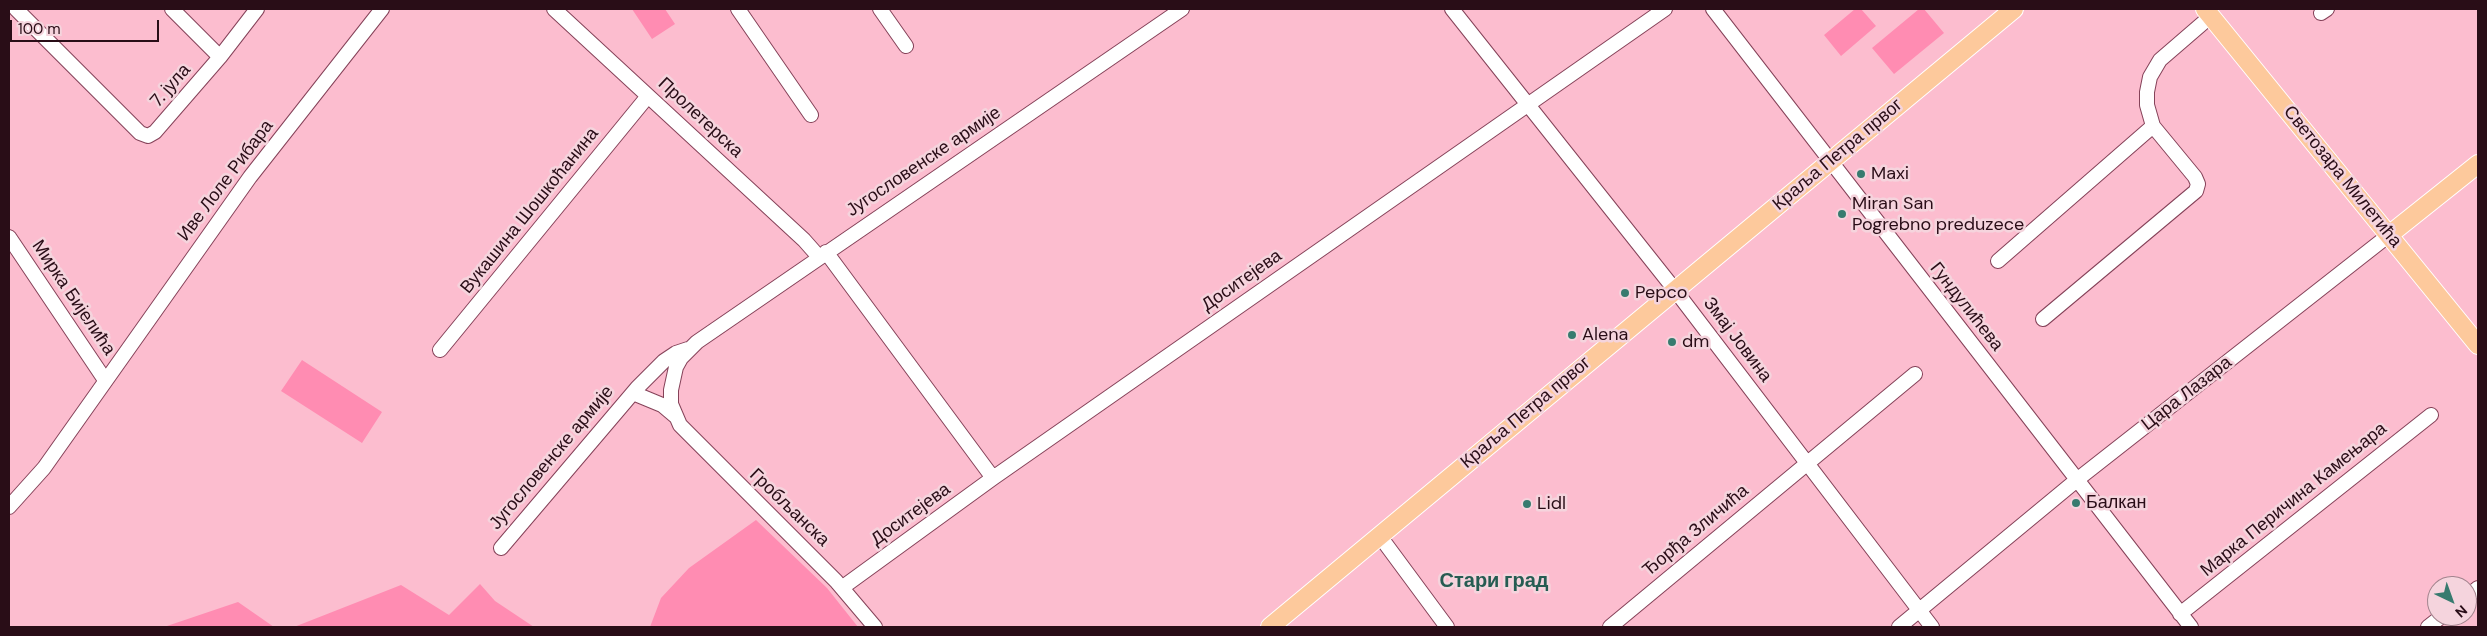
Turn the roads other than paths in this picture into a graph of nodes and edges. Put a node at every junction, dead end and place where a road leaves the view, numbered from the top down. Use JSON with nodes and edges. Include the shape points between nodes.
{"nodes":[{"id":1,"x":16,"y":9,"type":"edge"},
{"id":2,"x":172,"y":9,"type":"edge"},
{"id":3,"x":257,"y":9,"type":"edge"},
{"id":4,"x":382,"y":9,"type":"edge"},
{"id":5,"x":554,"y":9,"type":"edge"},
{"id":6,"x":738,"y":9,"type":"edge"},
{"id":7,"x":880,"y":9,"type":"edge"},
{"id":8,"x":1182,"y":9,"type":"edge"},
{"id":9,"x":1452,"y":9,"type":"edge"},
{"id":10,"x":1665,"y":9,"type":"edge"},
{"id":11,"x":1713,"y":9,"type":"edge"},
{"id":12,"x":2014,"y":9,"type":"edge"},
{"id":13,"x":2208,"y":12,"type":"edge"},
{"id":14,"x":906,"y":46,"type":"dead end"},
{"id":15,"x":220,"y":57,"type":"junction"},
{"id":16,"x":648,"y":96,"type":"junction"},
{"id":17,"x":1528,"y":102,"type":"junction"},
{"id":18,"x":811,"y":115,"type":"dead end"},
{"id":19,"x":2153,"y":126,"type":"junction"},
{"id":20,"x":1830,"y":162,"type":"junction"},
{"id":21,"x":2478,"y":164,"type":"edge"},
{"id":22,"x":2389,"y":235,"type":"junction"},
{"id":23,"x":9,"y":237,"type":"edge"},
{"id":24,"x":822,"y":255,"type":"junction"},
{"id":25,"x":1998,"y":261,"type":"dead end"},
{"id":26,"x":1675,"y":290,"type":"junction"},
{"id":27,"x":2043,"y":319,"type":"dead end"},
{"id":28,"x":2478,"y":345,"type":"edge"},
{"id":29,"x":688,"y":349,"type":"junction"},
{"id":30,"x":440,"y":350,"type":"dead end"},
{"id":31,"x":1915,"y":374,"type":"dead end"},
{"id":32,"x":105,"y":380,"type":"junction"},
{"id":33,"x":633,"y":393,"type":"junction"},
{"id":34,"x":2431,"y":415,"type":"dead end"},
{"id":35,"x":675,"y":416,"type":"junction"},
{"id":36,"x":1806,"y":463,"type":"junction"},
{"id":37,"x":993,"y":478,"type":"junction"},
{"id":38,"x":2078,"y":479,"type":"junction"},
{"id":39,"x":9,"y":507,"type":"edge"},
{"id":40,"x":1379,"y":536,"type":"junction"},
{"id":41,"x":501,"y":548,"type":"dead end"},
{"id":42,"x":842,"y":587,"type":"junction"},
{"id":43,"x":1919,"y":611,"type":"junction"},
{"id":44,"x":2180,"y":614,"type":"junction"},
{"id":45,"x":875,"y":627,"type":"edge"},
{"id":46,"x":1270,"y":627,"type":"edge"},
{"id":47,"x":1448,"y":627,"type":"edge"},
{"id":48,"x":1610,"y":627,"type":"edge"},
{"id":49,"x":1898,"y":627,"type":"edge"},
{"id":50,"x":1932,"y":627,"type":"edge"},
{"id":51,"x":2191,"y":627,"type":"edge"}],
"edges":[{"from":1,"to":15,"type":"street","name":"7. јула","via":[[140,133],[148,136]]},
{"from":2,"to":15,"type":"street"},
{"from":3,"to":15,"type":"street","name":"7. јула"},
{"from":4,"to":32,"type":"street","name":"Иве Лоле Рибара","via":[[250,177]]},
{"from":5,"to":16,"type":"street","name":"Пролетерска"},
{"from":6,"to":18,"type":"street"},
{"from":7,"to":14,"type":"street"},
{"from":8,"to":24,"type":"street","name":"Југословенске армије"},
{"from":9,"to":17,"type":"street","name":"Змај Јовина"},
{"from":10,"to":17,"type":"street","name":"Доситејева"},
{"from":11,"to":20,"type":"street","name":"Гундулићева"},
{"from":12,"to":20,"type":"main road","name":"Краља Петра првог"},
{"from":13,"to":19,"type":"street","via":[[2154,69],[2146,99]]},
{"from":13,"to":22,"type":"main road","name":"Светозара Милетића"},
{"from":16,"to":24,"type":"street","name":"Пролетерска"},
{"from":16,"to":30,"type":"street","name":"Вукашина Шошкоћанина"},
{"from":17,"to":26,"type":"street","name":"Змај Јовина"},
{"from":17,"to":37,"type":"street","name":"Доситејева"},
{"from":19,"to":25,"type":"street"},
{"from":19,"to":27,"type":"street","via":[[2195,177],[2196,191]]},
{"from":20,"to":26,"type":"main road","name":"Краља Петра првог"},
{"from":20,"to":38,"type":"street","name":"Гундулићева"},
{"from":21,"to":22,"type":"main road","name":"Цара Лазара"},
{"from":22,"to":28,"type":"main road","name":"Светозара Милетића"},
{"from":22,"to":38,"type":"street","name":"Цара Лазара"},
{"from":23,"to":32,"type":"street","name":"Мирка Бијелића"},
{"from":24,"to":29,"type":"street","name":"Југословенске армије"},
{"from":24,"to":37,"type":"street","name":"Пролетерска"},
{"from":26,"to":36,"type":"street","name":"Змај Јовина"},
{"from":26,"to":40,"type":"main road","name":"Краља Петра првог"},
{"from":29,"to":33,"type":"street","name":"Југословенске армије","via":[[664,361]]},
{"from":29,"to":35,"type":"street","name":"Југословенске армије","via":[[676,367],[671,390]]},
{"from":31,"to":36,"type":"street","name":"Ђорђа Зличића"},
{"from":32,"to":39,"type":"street","name":"Иве Лоле Рибара","via":[[44,468]]},
{"from":33,"to":35,"type":"street","name":"Југословенске армије","via":[[662,405]]},
{"from":33,"to":41,"type":"street","name":"Југословенске армије"},
{"from":34,"to":44,"type":"street","name":"Марка Перичина Камењара"},
{"from":35,"to":42,"type":"street","name":"Гробљанска","via":[[688,435]]},
{"from":36,"to":43,"type":"street","name":"Змај Јовина"},
{"from":36,"to":48,"type":"street","name":"Ђорђа Зличића"},
{"from":37,"to":42,"type":"street","name":"Доситејева"},
{"from":38,"to":43,"type":"street","name":"Цара Лазара"},
{"from":38,"to":44,"type":"street","name":"Гундулићева"},
{"from":40,"to":46,"type":"main road","name":"Краља Петра првог"},
{"from":40,"to":47,"type":"street"},
{"from":42,"to":45,"type":"street","name":"Гробљанска"},
{"from":43,"to":49,"type":"street","name":"Цара Лазара"},
{"from":43,"to":50,"type":"street","name":"Змај Јовина"},
{"from":44,"to":51,"type":"street","name":"Гундулићева"}]}
